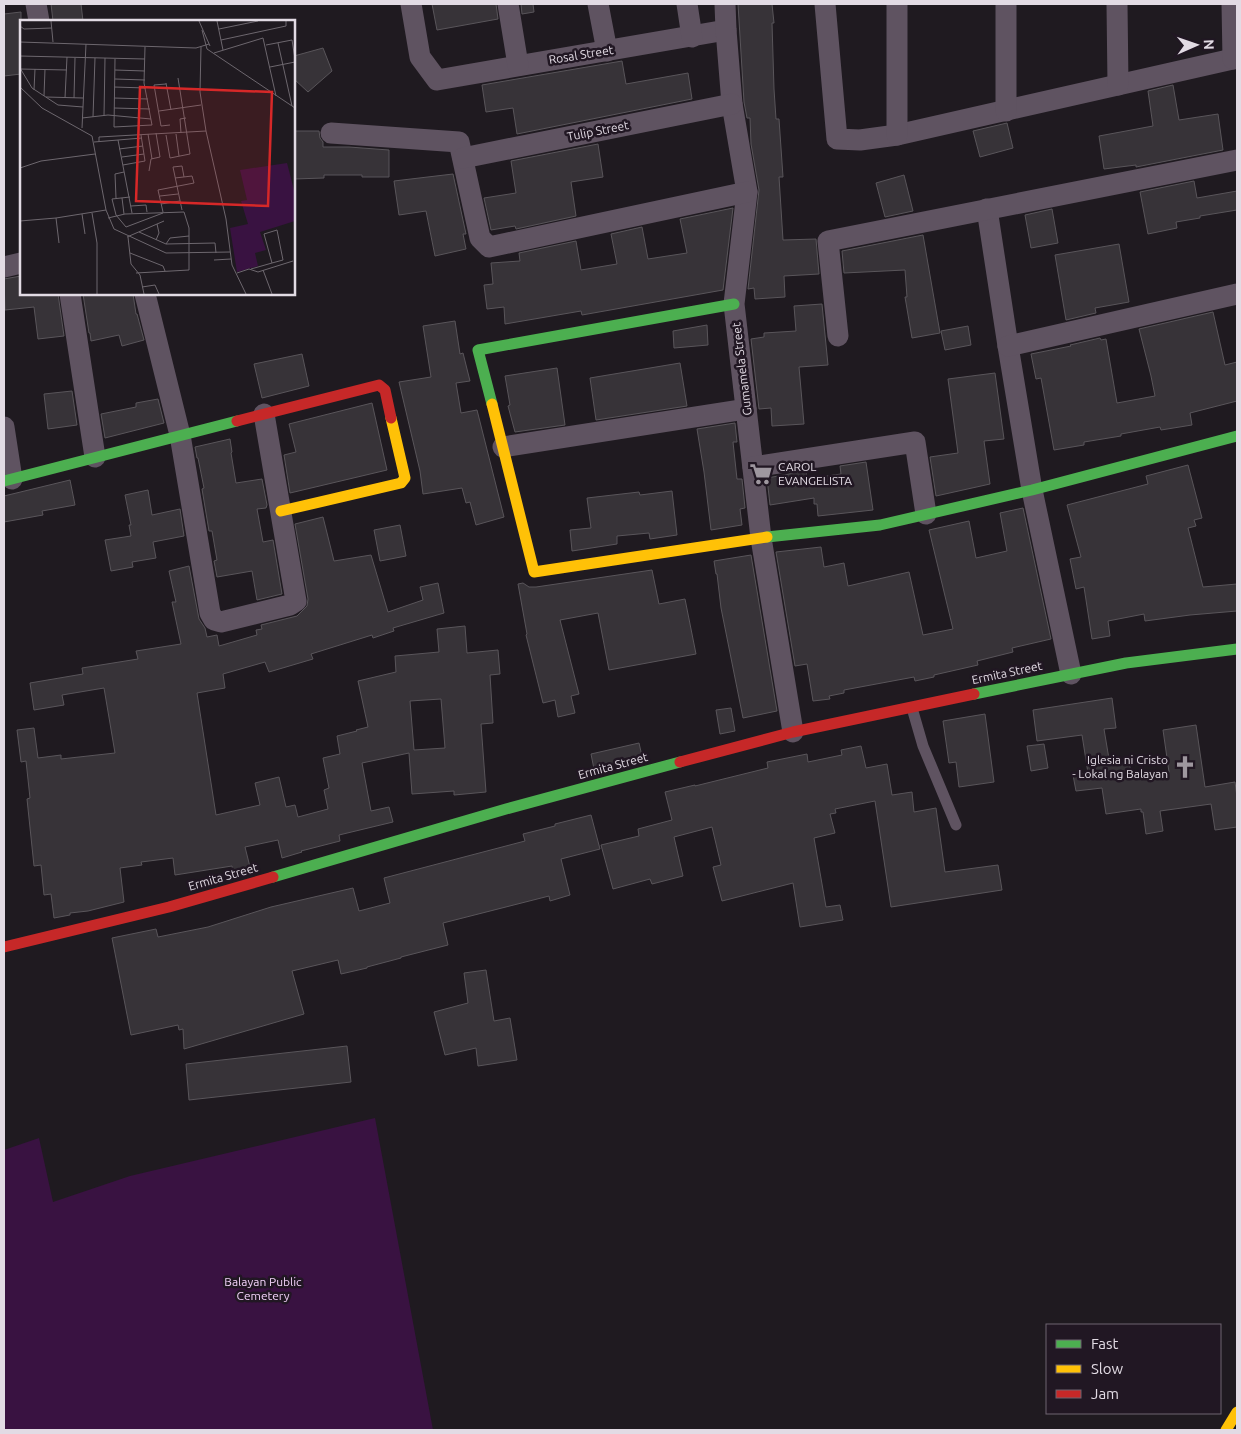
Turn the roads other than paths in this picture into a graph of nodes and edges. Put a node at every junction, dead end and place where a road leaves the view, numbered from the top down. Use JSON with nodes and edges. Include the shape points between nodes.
{"nodes":[{"id":1,"x":36,"y":4,"type":"edge"},
{"id":2,"x":411,"y":4,"type":"edge"},
{"id":3,"x":508,"y":4,"type":"edge"},
{"id":4,"x":598,"y":4,"type":"edge"},
{"id":5,"x":687,"y":4,"type":"edge"},
{"id":6,"x":725,"y":4,"type":"edge"},
{"id":7,"x":825,"y":4,"type":"edge"},
{"id":8,"x":896,"y":4,"type":"edge"},
{"id":9,"x":1006,"y":4,"type":"edge"},
{"id":10,"x":1116,"y":4,"type":"edge"},
{"id":11,"x":1232,"y":4,"type":"edge"},
{"id":12,"x":39,"y":20,"type":"edge"},
{"id":13,"x":726,"y":30,"type":"junction"},
{"id":14,"x":692,"y":37,"type":"junction"},
{"id":15,"x":606,"y":51,"type":"junction"},
{"id":16,"x":1235,"y":58,"type":"edge"},
{"id":17,"x":518,"y":66,"type":"junction"},
{"id":18,"x":1118,"y":85,"type":"junction"},
{"id":19,"x":732,"y":104,"type":"junction"},
{"id":20,"x":1006,"y":111,"type":"junction"},
{"id":21,"x":331,"y":133,"type":"dead end"},
{"id":22,"x":898,"y":136,"type":"junction"},
{"id":23,"x":463,"y":158,"type":"junction"},
{"id":24,"x":1237,"y":160,"type":"edge"},
{"id":25,"x":747,"y":192,"type":"junction"},
{"id":26,"x":987,"y":210,"type":"junction"},
{"id":27,"x":20,"y":263,"type":"edge"},
{"id":28,"x":4,"y":267,"type":"edge"},
{"id":29,"x":1237,"y":294,"type":"edge"},
{"id":30,"x":70,"y":295,"type":"edge"},
{"id":31,"x":145,"y":295,"type":"edge"},
{"id":32,"x":734,"y":304,"type":"junction"},
{"id":33,"x":838,"y":336,"type":"dead end"},
{"id":34,"x":1008,"y":346,"type":"junction"},
{"id":35,"x":746,"y":409,"type":"junction"},
{"id":36,"x":264,"y":414,"type":"junction"},
{"id":37,"x":4,"y":427,"type":"edge"},
{"id":38,"x":180,"y":435,"type":"junction"},
{"id":39,"x":1237,"y":436,"type":"edge"},
{"id":40,"x":503,"y":447,"type":"junction"},
{"id":41,"x":95,"y":457,"type":"junction"},
{"id":42,"x":753,"y":466,"type":"junction"},
{"id":43,"x":8,"y":480,"type":"edge"},
{"id":44,"x":1032,"y":490,"type":"junction"},
{"id":45,"x":280,"y":511,"type":"junction"},
{"id":46,"x":926,"y":514,"type":"junction"},
{"id":47,"x":761,"y":538,"type":"junction"},
{"id":48,"x":1237,"y":649,"type":"edge"},
{"id":49,"x":1070,"y":674,"type":"junction"},
{"id":50,"x":912,"y":708,"type":"junction"},
{"id":51,"x":793,"y":732,"type":"junction"},
{"id":52,"x":956,"y":825,"type":"dead end"},
{"id":53,"x":4,"y":947,"type":"edge"},
{"id":54,"x":1237,"y":1412,"type":"edge"},
{"id":55,"x":1226,"y":1430,"type":"edge"}],
"edges":[{"from":1,"to":12,"type":"street"},
{"from":2,"to":17,"type":"street","name":"Rosal Street","via":[[420,57],[437,80]]},
{"from":3,"to":17,"type":"street"},
{"from":4,"to":15,"type":"street"},
{"from":5,"to":14,"type":"street"},
{"from":6,"to":13,"type":"street","name":"Gumamela Street"},
{"from":7,"to":22,"type":"street","via":[[837,139]]},
{"from":8,"to":22,"type":"street"},
{"from":9,"to":20,"type":"street"},
{"from":10,"to":18,"type":"street"},
{"from":11,"to":16,"type":"street"},
{"from":13,"to":14,"type":"street","name":"Rosal Street"},
{"from":13,"to":19,"type":"street","name":"Gumamela Street"},
{"from":14,"to":15,"type":"street","name":"Rosal Street"},
{"from":15,"to":17,"type":"street","name":"Rosal Street"},
{"from":16,"to":18,"type":"street"},
{"from":18,"to":20,"type":"street"},
{"from":19,"to":23,"type":"street","name":"Tulip Street"},
{"from":19,"to":25,"type":"street","name":"Gumamela Street"},
{"from":20,"to":22,"type":"street"},
{"from":21,"to":23,"type":"street","via":[[459,142]]},
{"from":23,"to":25,"type":"street","via":[[480,238],[489,247]]},
{"from":24,"to":26,"type":"street"},
{"from":25,"to":32,"type":"street","name":"Gumamela Street"},
{"from":26,"to":33,"type":"street","via":[[828,241]]},
{"from":26,"to":34,"type":"street"},
{"from":27,"to":28,"type":"street"},
{"from":29,"to":34,"type":"street"},
{"from":30,"to":41,"type":"street"},
{"from":31,"to":38,"type":"street"},
{"from":32,"to":35,"type":"street","name":"Gumamela Street"},
{"from":32,"to":40,"type":"street","via":[[478,350]]},
{"from":34,"to":44,"type":"street"},
{"from":35,"to":40,"type":"street"},
{"from":35,"to":42,"type":"street","name":"Gumamela Street"},
{"from":36,"to":38,"type":"street"},
{"from":36,"to":45,"type":"street"},
{"from":36,"to":45,"type":"street","via":[[379,385],[386,390],[405,478],[401,483]]},
{"from":37,"to":43,"type":"street"},
{"from":38,"to":41,"type":"street"},
{"from":38,"to":45,"type":"street","via":[[207,599],[214,620],[221,622],[290,606],[296,601]]},
{"from":39,"to":44,"type":"street"},
{"from":40,"to":47,"type":"street","via":[[534,572]]},
{"from":41,"to":43,"type":"street"},
{"from":42,"to":46,"type":"street","via":[[915,442]]},
{"from":42,"to":47,"type":"street","name":"Gumamela Street"},
{"from":44,"to":46,"type":"street"},
{"from":44,"to":49,"type":"street"},
{"from":46,"to":47,"type":"street","via":[[880,525]]},
{"from":47,"to":51,"type":"street","name":"Gumamela Street"},
{"from":48,"to":49,"type":"street","name":"Ermita Street","via":[[1126,663]]},
{"from":49,"to":50,"type":"street","name":"Ermita Street"},
{"from":50,"to":51,"type":"street","name":"Ermita Street"},
{"from":50,"to":52,"type":"lane","via":[[923,746]]},
{"from":51,"to":53,"type":"street","name":"Ermita Street","via":[[506,809],[169,906]]},
{"from":54,"to":55,"type":"street"}]}
